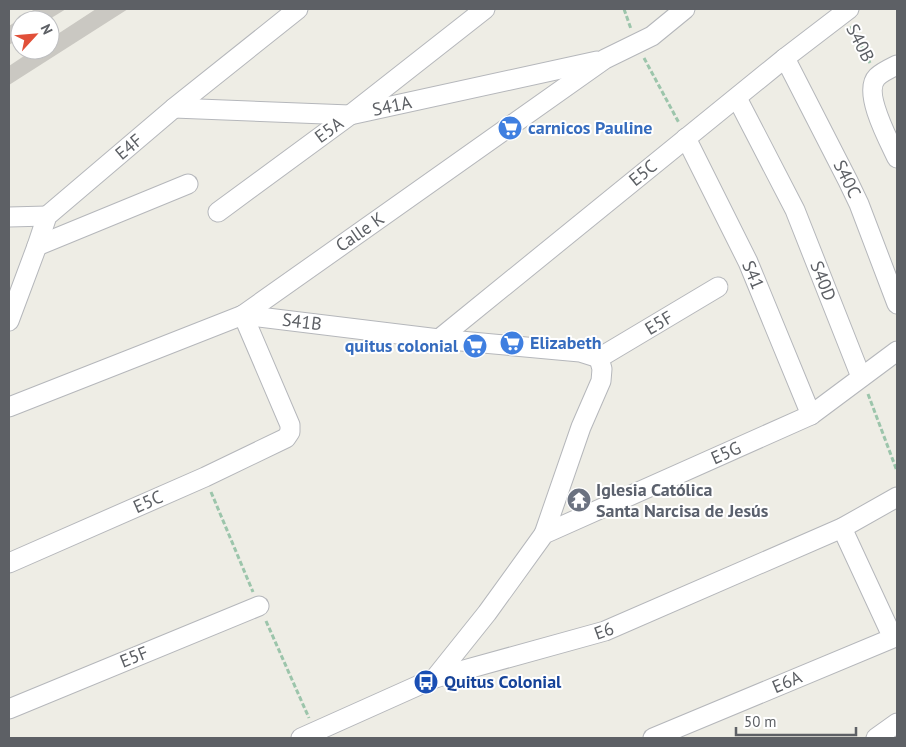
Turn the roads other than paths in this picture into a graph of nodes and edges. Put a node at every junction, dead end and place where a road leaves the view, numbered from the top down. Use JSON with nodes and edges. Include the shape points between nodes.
{"nodes":[{"id":1,"x":298,"y":9,"type":"edge"},
{"id":2,"x":485,"y":9,"type":"edge"},
{"id":3,"x":685,"y":9,"type":"edge"},
{"id":4,"x":847,"y":11,"type":"edge"},
{"id":5,"x":785,"y":58,"type":"junction"},
{"id":6,"x":605,"y":59,"type":"junction"},
{"id":7,"x":897,"y":65,"type":"edge"},
{"id":8,"x":737,"y":98,"type":"junction"},
{"id":9,"x":174,"y":108,"type":"junction"},
{"id":10,"x":350,"y":115,"type":"junction"},
{"id":11,"x":686,"y":138,"type":"junction"},
{"id":12,"x":897,"y":158,"type":"edge"},
{"id":13,"x":188,"y":184,"type":"dead end"},
{"id":14,"x":218,"y":212,"type":"dead end"},
{"id":15,"x":47,"y":216,"type":"junction"},
{"id":16,"x":9,"y":217,"type":"edge"},
{"id":17,"x":37,"y":246,"type":"junction"},
{"id":18,"x":718,"y":287,"type":"dead end"},
{"id":19,"x":897,"y":304,"type":"edge"},
{"id":20,"x":243,"y":315,"type":"junction"},
{"id":21,"x":9,"y":320,"type":"edge"},
{"id":22,"x":439,"y":339,"type":"junction"},
{"id":23,"x":897,"y":351,"type":"edge"},
{"id":24,"x":599,"y":358,"type":"junction"},
{"id":25,"x":861,"y":377,"type":"junction"},
{"id":26,"x":9,"y":406,"type":"edge"},
{"id":27,"x":811,"y":415,"type":"junction"},
{"id":28,"x":897,"y":497,"type":"edge"},
{"id":29,"x":842,"y":528,"type":"junction"},
{"id":30,"x":544,"y":534,"type":"junction"},
{"id":31,"x":9,"y":563,"type":"edge"},
{"id":32,"x":259,"y":606,"type":"dead end"},
{"id":33,"x":435,"y":678,"type":"junction"},
{"id":34,"x":9,"y":709,"type":"edge"},
{"id":35,"x":897,"y":723,"type":"edge"},
{"id":36,"x":301,"y":738,"type":"edge"},
{"id":37,"x":653,"y":738,"type":"edge"},
{"id":38,"x":876,"y":738,"type":"edge"}],
"edges":[{"from":1,"to":9,"type":"street","name":"E4F"},
{"from":2,"to":10,"type":"street","name":"E5A"},
{"from":3,"to":6,"type":"street","name":"Calle K","via":[[656,32]]},
{"from":4,"to":5,"type":"street","name":"E5C"},
{"from":5,"to":8,"type":"street","name":"E5C"},
{"from":5,"to":19,"type":"street","name":"S40C","via":[[859,204]]},
{"from":6,"to":10,"type":"street","name":"S41A"},
{"from":6,"to":20,"type":"street","name":"Calle K"},
{"from":7,"to":12,"type":"street","name":"S40B","via":[[877,77],[874,84],[874,104]]},
{"from":8,"to":11,"type":"street","name":"E5C"},
{"from":8,"to":25,"type":"street","name":"S40D","via":[[795,210]]},
{"from":9,"to":10,"type":"street","name":"S41A"},
{"from":9,"to":15,"type":"street","name":"E4F"},
{"from":10,"to":14,"type":"street","name":"E5A"},
{"from":11,"to":22,"type":"street","name":"E5C"},
{"from":11,"to":27,"type":"street","name":"S41","via":[[748,262]]},
{"from":13,"to":17,"type":"street"},
{"from":15,"to":16,"type":"street"},
{"from":15,"to":17,"type":"street"},
{"from":17,"to":21,"type":"street"},
{"from":18,"to":24,"type":"street","name":"E5F"},
{"from":20,"to":22,"type":"street","name":"S41B"},
{"from":20,"to":26,"type":"street","name":"Calle K"},
{"from":20,"to":31,"type":"street","name":"E5C","via":[[290,424],[286,438]]},
{"from":22,"to":24,"type":"street","name":"S41B","via":[[580,352]]},
{"from":23,"to":25,"type":"street","name":"E5G"},
{"from":24,"to":30,"type":"street","via":[[602,369],[600,381]]},
{"from":25,"to":27,"type":"street","name":"E5G"},
{"from":27,"to":30,"type":"street","name":"E5G"},
{"from":28,"to":29,"type":"street","name":"E6"},
{"from":29,"to":33,"type":"street","name":"E6","via":[[605,631]]},
{"from":29,"to":37,"type":"street","name":"E6A","via":[[893,638]]},
{"from":30,"to":33,"type":"street","name":"E5G"},
{"from":32,"to":34,"type":"street","name":"E5F"},
{"from":33,"to":36,"type":"street","name":"E6"},
{"from":35,"to":38,"type":"street"}]}
